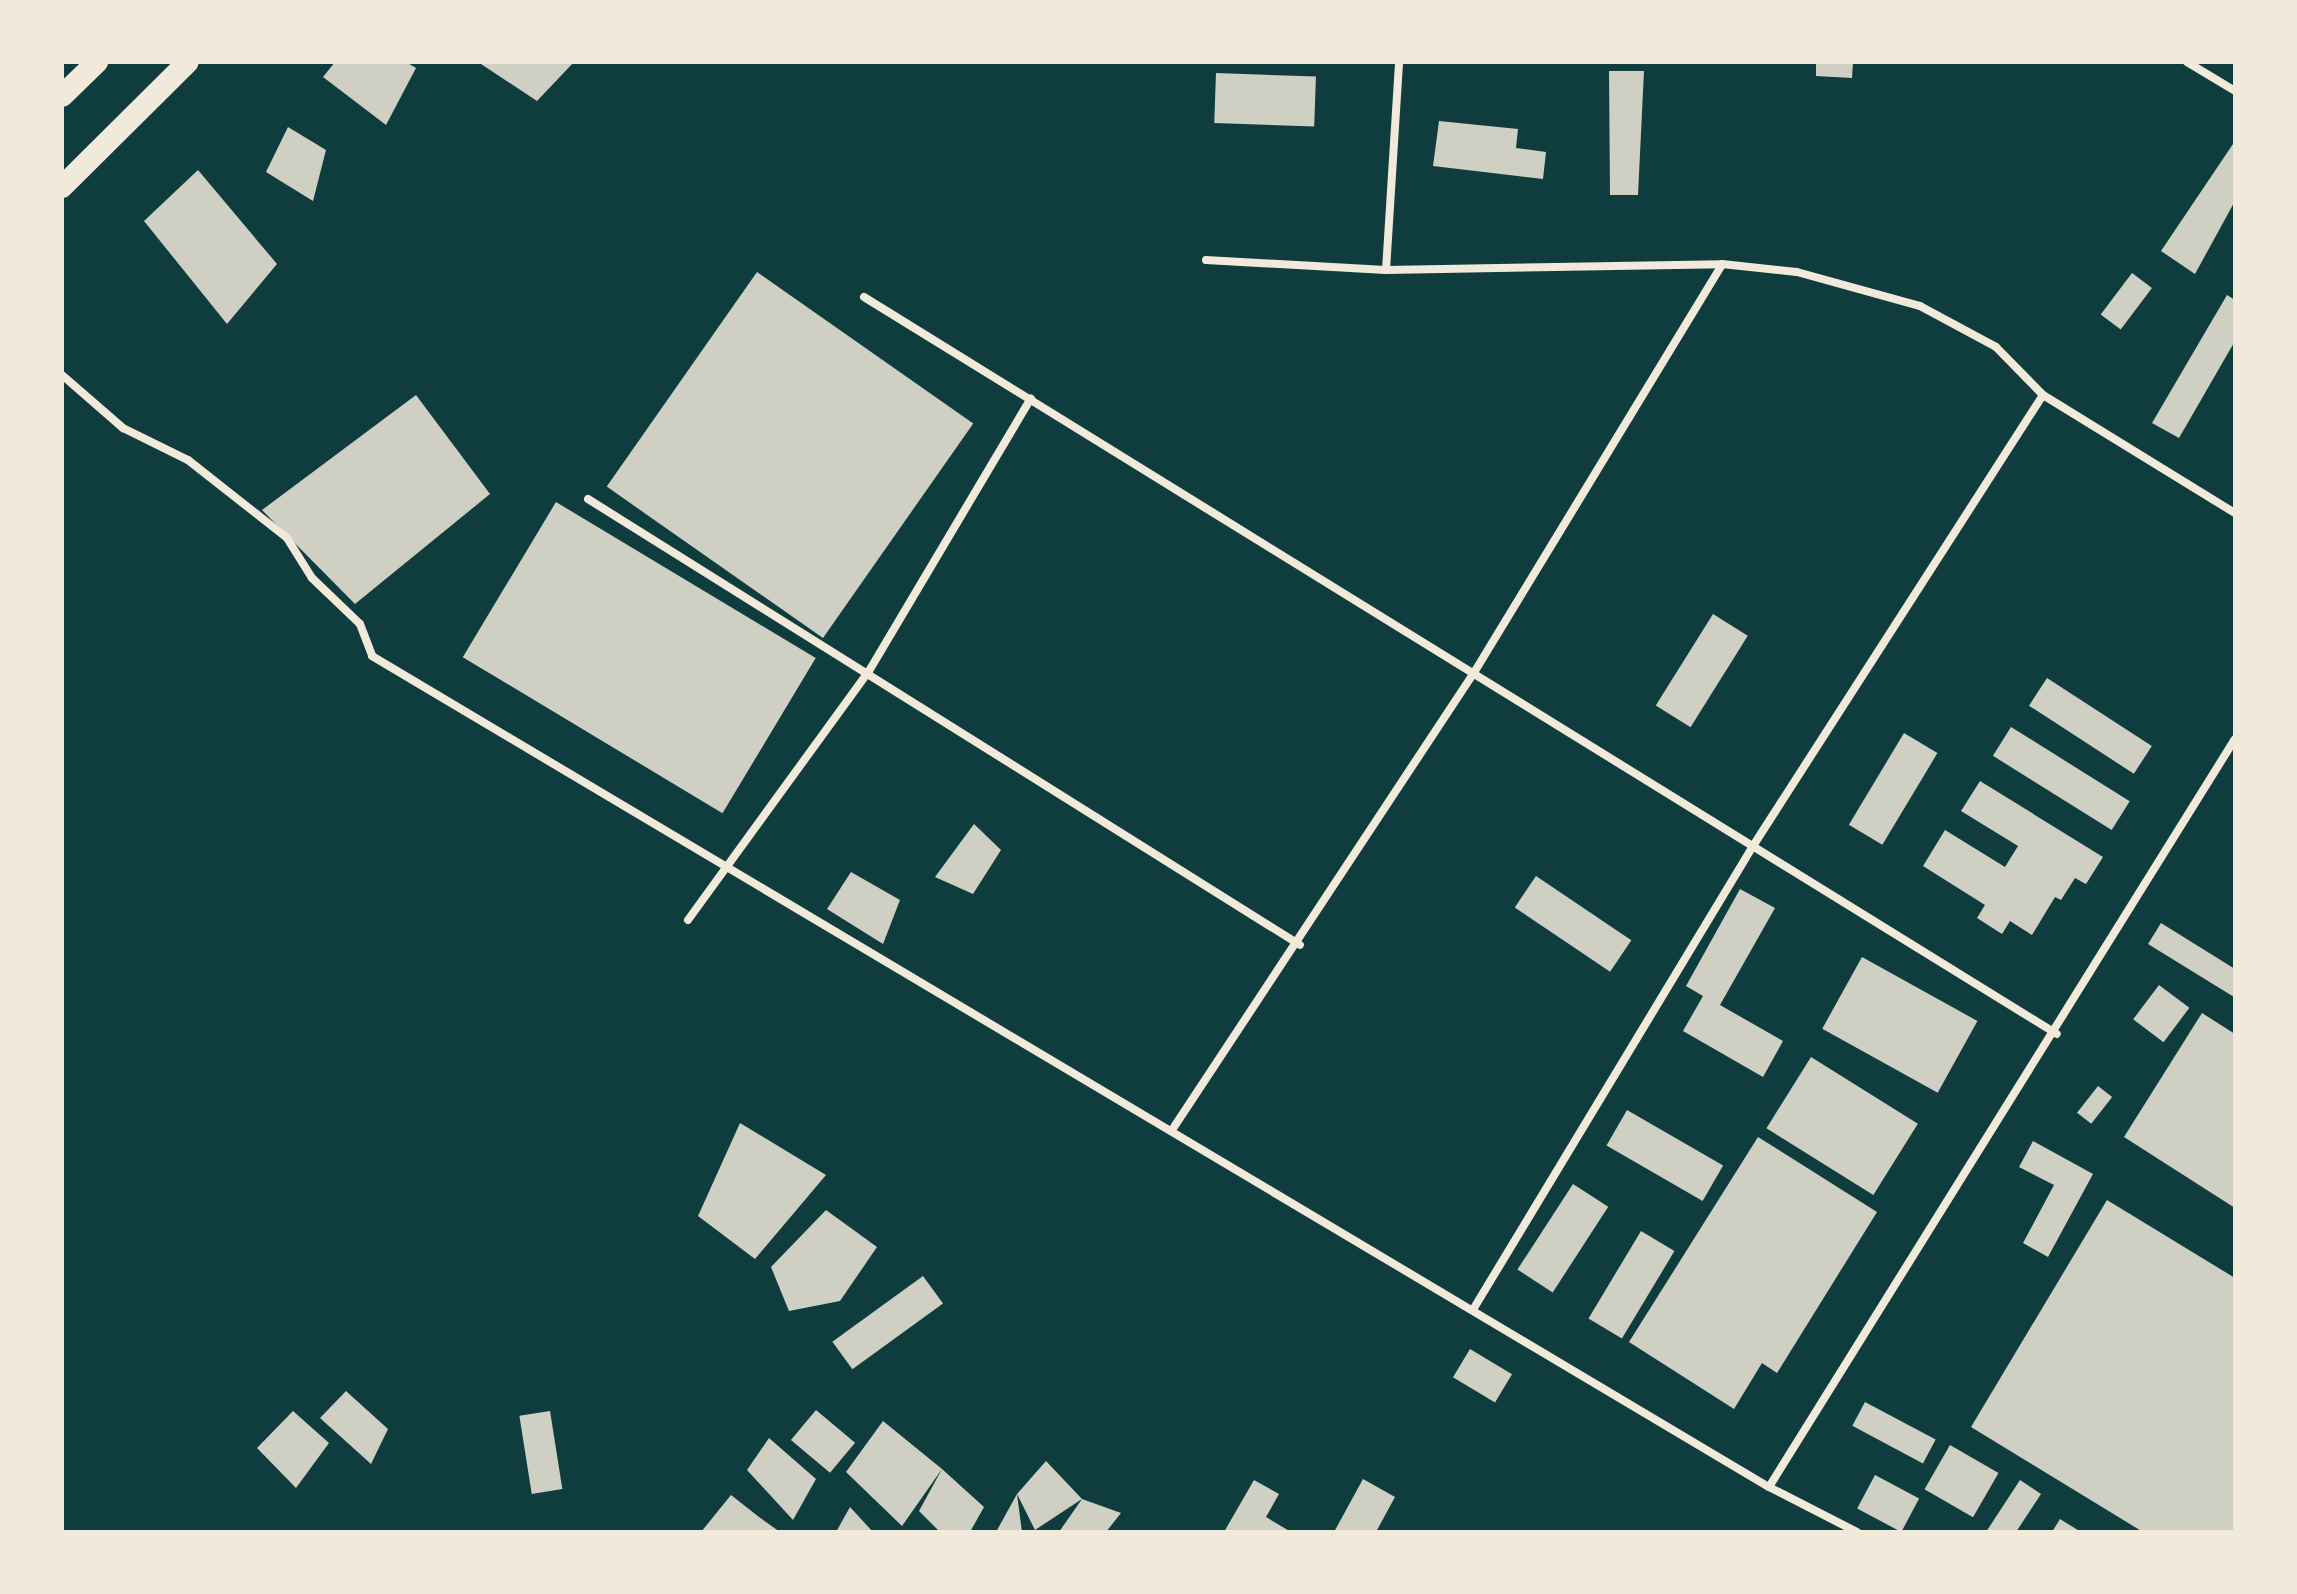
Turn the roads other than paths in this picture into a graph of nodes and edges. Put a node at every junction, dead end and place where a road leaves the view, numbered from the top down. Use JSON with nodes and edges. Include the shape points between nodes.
{"nodes":[{"id":1,"x":97,"y":62,"type":"edge"},
{"id":2,"x":188,"y":62,"type":"edge"},
{"id":3,"x":1399,"y":62,"type":"edge"},
{"id":4,"x":2187,"y":62,"type":"edge"},
{"id":5,"x":2235,"y":91,"type":"edge"},
{"id":6,"x":62,"y":96,"type":"edge"},
{"id":7,"x":62,"y":187,"type":"edge"},
{"id":8,"x":1206,"y":260,"type":"dead end"},
{"id":9,"x":1722,"y":264,"type":"junction"},
{"id":10,"x":1386,"y":270,"type":"junction"},
{"id":11,"x":864,"y":297,"type":"dead end"},
{"id":12,"x":62,"y":375,"type":"edge"},
{"id":13,"x":2043,"y":395,"type":"junction"},
{"id":14,"x":1031,"y":398,"type":"junction"},
{"id":15,"x":588,"y":499,"type":"dead end"},
{"id":16,"x":2235,"y":513,"type":"edge"},
{"id":17,"x":869,"y":671,"type":"junction"},
{"id":18,"x":1475,"y":671,"type":"junction"},
{"id":19,"x":2235,"y":739,"type":"edge"},
{"id":20,"x":1753,"y":846,"type":"junction"},
{"id":21,"x":730,"y":864,"type":"junction"},
{"id":22,"x":688,"y":920,"type":"dead end"},
{"id":23,"x":1300,"y":945,"type":"junction"},
{"id":24,"x":2057,"y":1034,"type":"junction"},
{"id":25,"x":1174,"y":1127,"type":"junction"},
{"id":26,"x":1474,"y":1308,"type":"junction"},
{"id":27,"x":1769,"y":1487,"type":"junction"},
{"id":28,"x":1857,"y":1532,"type":"edge"}],
"edges":[{"from":1,"to":6,"type":"highway"},
{"from":2,"to":7,"type":"highway"},
{"from":3,"to":10,"type":"street"},
{"from":4,"to":5,"type":"street"},
{"from":8,"to":10,"type":"street"},
{"from":9,"to":10,"type":"street"},
{"from":9,"to":13,"type":"street","via":[[1797,272],[1920,306],[1996,347]]},
{"from":9,"to":18,"type":"street"},
{"from":11,"to":14,"type":"street"},
{"from":12,"to":21,"type":"street","via":[[123,428],[188,460],[287,538],[312,578],[360,624],[372,656]]},
{"from":13,"to":16,"type":"street"},
{"from":13,"to":20,"type":"street"},
{"from":14,"to":17,"type":"street"},
{"from":14,"to":18,"type":"street"},
{"from":15,"to":17,"type":"street"},
{"from":17,"to":21,"type":"street"},
{"from":17,"to":23,"type":"street"},
{"from":18,"to":20,"type":"street"},
{"from":18,"to":23,"type":"street"},
{"from":19,"to":24,"type":"street"},
{"from":20,"to":24,"type":"street"},
{"from":20,"to":26,"type":"street"},
{"from":21,"to":22,"type":"street"},
{"from":21,"to":25,"type":"street"},
{"from":23,"to":25,"type":"street"},
{"from":24,"to":27,"type":"street"},
{"from":25,"to":26,"type":"street"},
{"from":26,"to":27,"type":"street"},
{"from":27,"to":28,"type":"street"}]}
